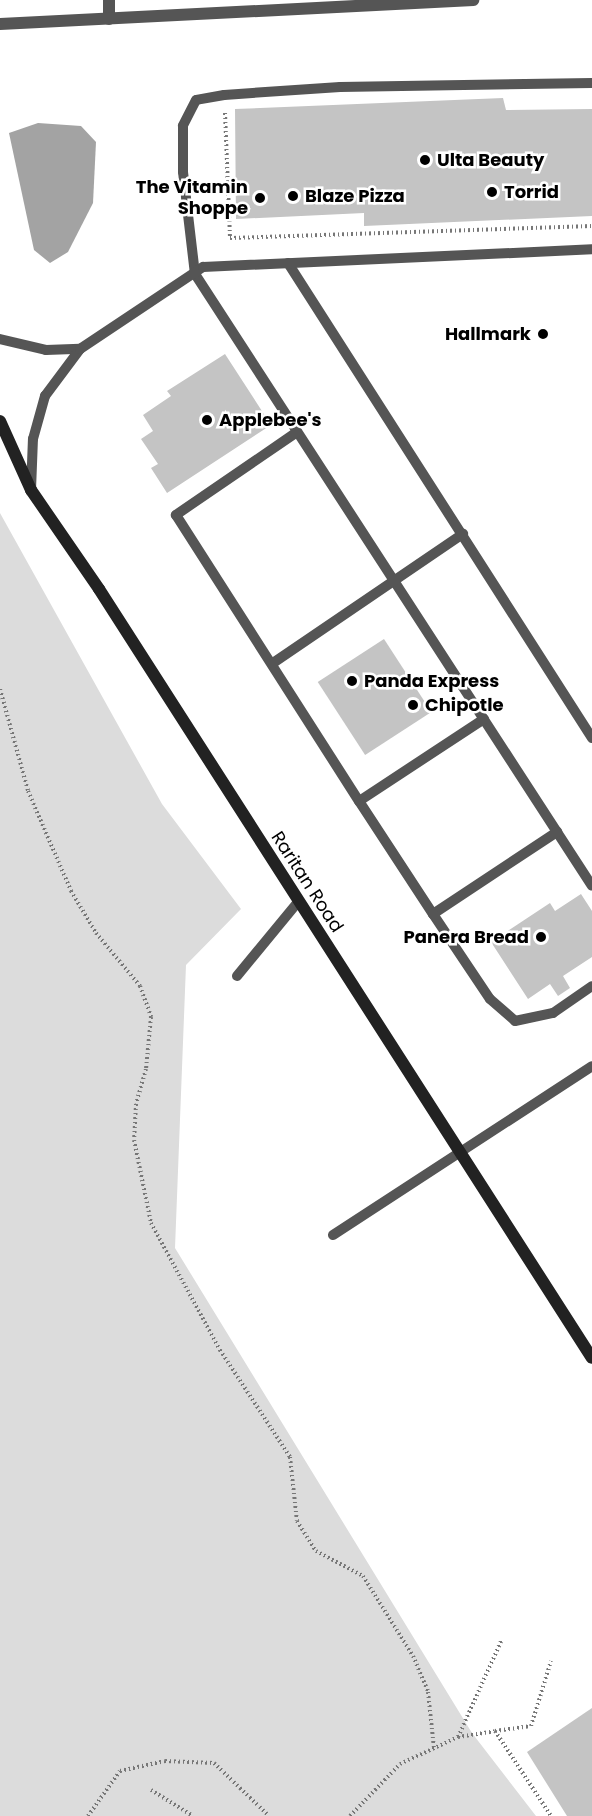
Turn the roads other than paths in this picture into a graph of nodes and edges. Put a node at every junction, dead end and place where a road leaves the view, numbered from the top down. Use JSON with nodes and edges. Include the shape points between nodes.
{"nodes":[{"id":1,"x":109,"y":0,"type":"edge"},
{"id":2,"x":473,"y":0,"type":"edge"},
{"id":3,"x":109,"y":20,"type":"junction"},
{"id":4,"x":0,"y":24,"type":"edge"},
{"id":5,"x":592,"y":83,"type":"edge"},
{"id":6,"x":592,"y":249,"type":"edge"},
{"id":7,"x":288,"y":263,"type":"junction"},
{"id":8,"x":195,"y":274,"type":"junction"},
{"id":9,"x":0,"y":339,"type":"edge"},
{"id":10,"x":80,"y":349,"type":"junction"},
{"id":11,"x":0,"y":421,"type":"edge"},
{"id":12,"x":297,"y":432,"type":"junction"},
{"id":13,"x":31,"y":490,"type":"junction"},
{"id":14,"x":463,"y":534,"type":"junction"},
{"id":15,"x":394,"y":581,"type":"junction"},
{"id":16,"x":273,"y":663,"type":"junction"},
{"id":17,"x":484,"y":719,"type":"junction"},
{"id":18,"x":592,"y":738,"type":"edge"},
{"id":19,"x":359,"y":801,"type":"junction"},
{"id":20,"x":557,"y":832,"type":"junction"},
{"id":21,"x":592,"y":886,"type":"edge"},
{"id":22,"x":298,"y":902,"type":"junction"},
{"id":23,"x":433,"y":914,"type":"junction"},
{"id":24,"x":237,"y":976,"type":"dead end"},
{"id":25,"x":592,"y":986,"type":"edge"},
{"id":26,"x":592,"y":1066,"type":"edge"},
{"id":27,"x":458,"y":1153,"type":"junction"},
{"id":28,"x":333,"y":1235,"type":"dead end"},
{"id":29,"x":592,"y":1358,"type":"edge"}],
"edges":[{"from":1,"to":3,"type":"street"},
{"from":2,"to":3,"type":"street"},
{"from":3,"to":4,"type":"street"},
{"from":5,"to":8,"type":"lane","via":[[351,87],[196,100],[183,126],[183,172]]},
{"from":6,"to":7,"type":"lane"},
{"from":7,"to":8,"type":"lane","via":[[203,267]]},
{"from":7,"to":14,"type":"lane"},
{"from":8,"to":10,"type":"lane"},
{"from":8,"to":12,"type":"lane"},
{"from":9,"to":10,"type":"lane","via":[[46,350]]},
{"from":10,"to":13,"type":"lane","via":[[45,396],[33,439]]},
{"from":11,"to":13,"type":"main road","name":"Raritan Road"},
{"from":12,"to":15,"type":"lane"},
{"from":12,"to":16,"type":"lane","via":[[176,515]]},
{"from":13,"to":22,"type":"main road","name":"Raritan Road","via":[[99,589]]},
{"from":14,"to":15,"type":"lane"},
{"from":14,"to":18,"type":"lane"},
{"from":15,"to":16,"type":"lane"},
{"from":15,"to":17,"type":"lane"},
{"from":16,"to":19,"type":"lane"},
{"from":17,"to":19,"type":"lane"},
{"from":17,"to":20,"type":"lane"},
{"from":19,"to":23,"type":"lane"},
{"from":20,"to":21,"type":"lane"},
{"from":20,"to":23,"type":"lane"},
{"from":22,"to":24,"type":"lane"},
{"from":22,"to":27,"type":"main road","name":"Raritan Road"},
{"from":23,"to":25,"type":"lane","via":[[490,999],[515,1021],[553,1012]]},
{"from":26,"to":27,"type":"lane"},
{"from":27,"to":28,"type":"lane"},
{"from":27,"to":29,"type":"main road","name":"Raritan Road"}]}
